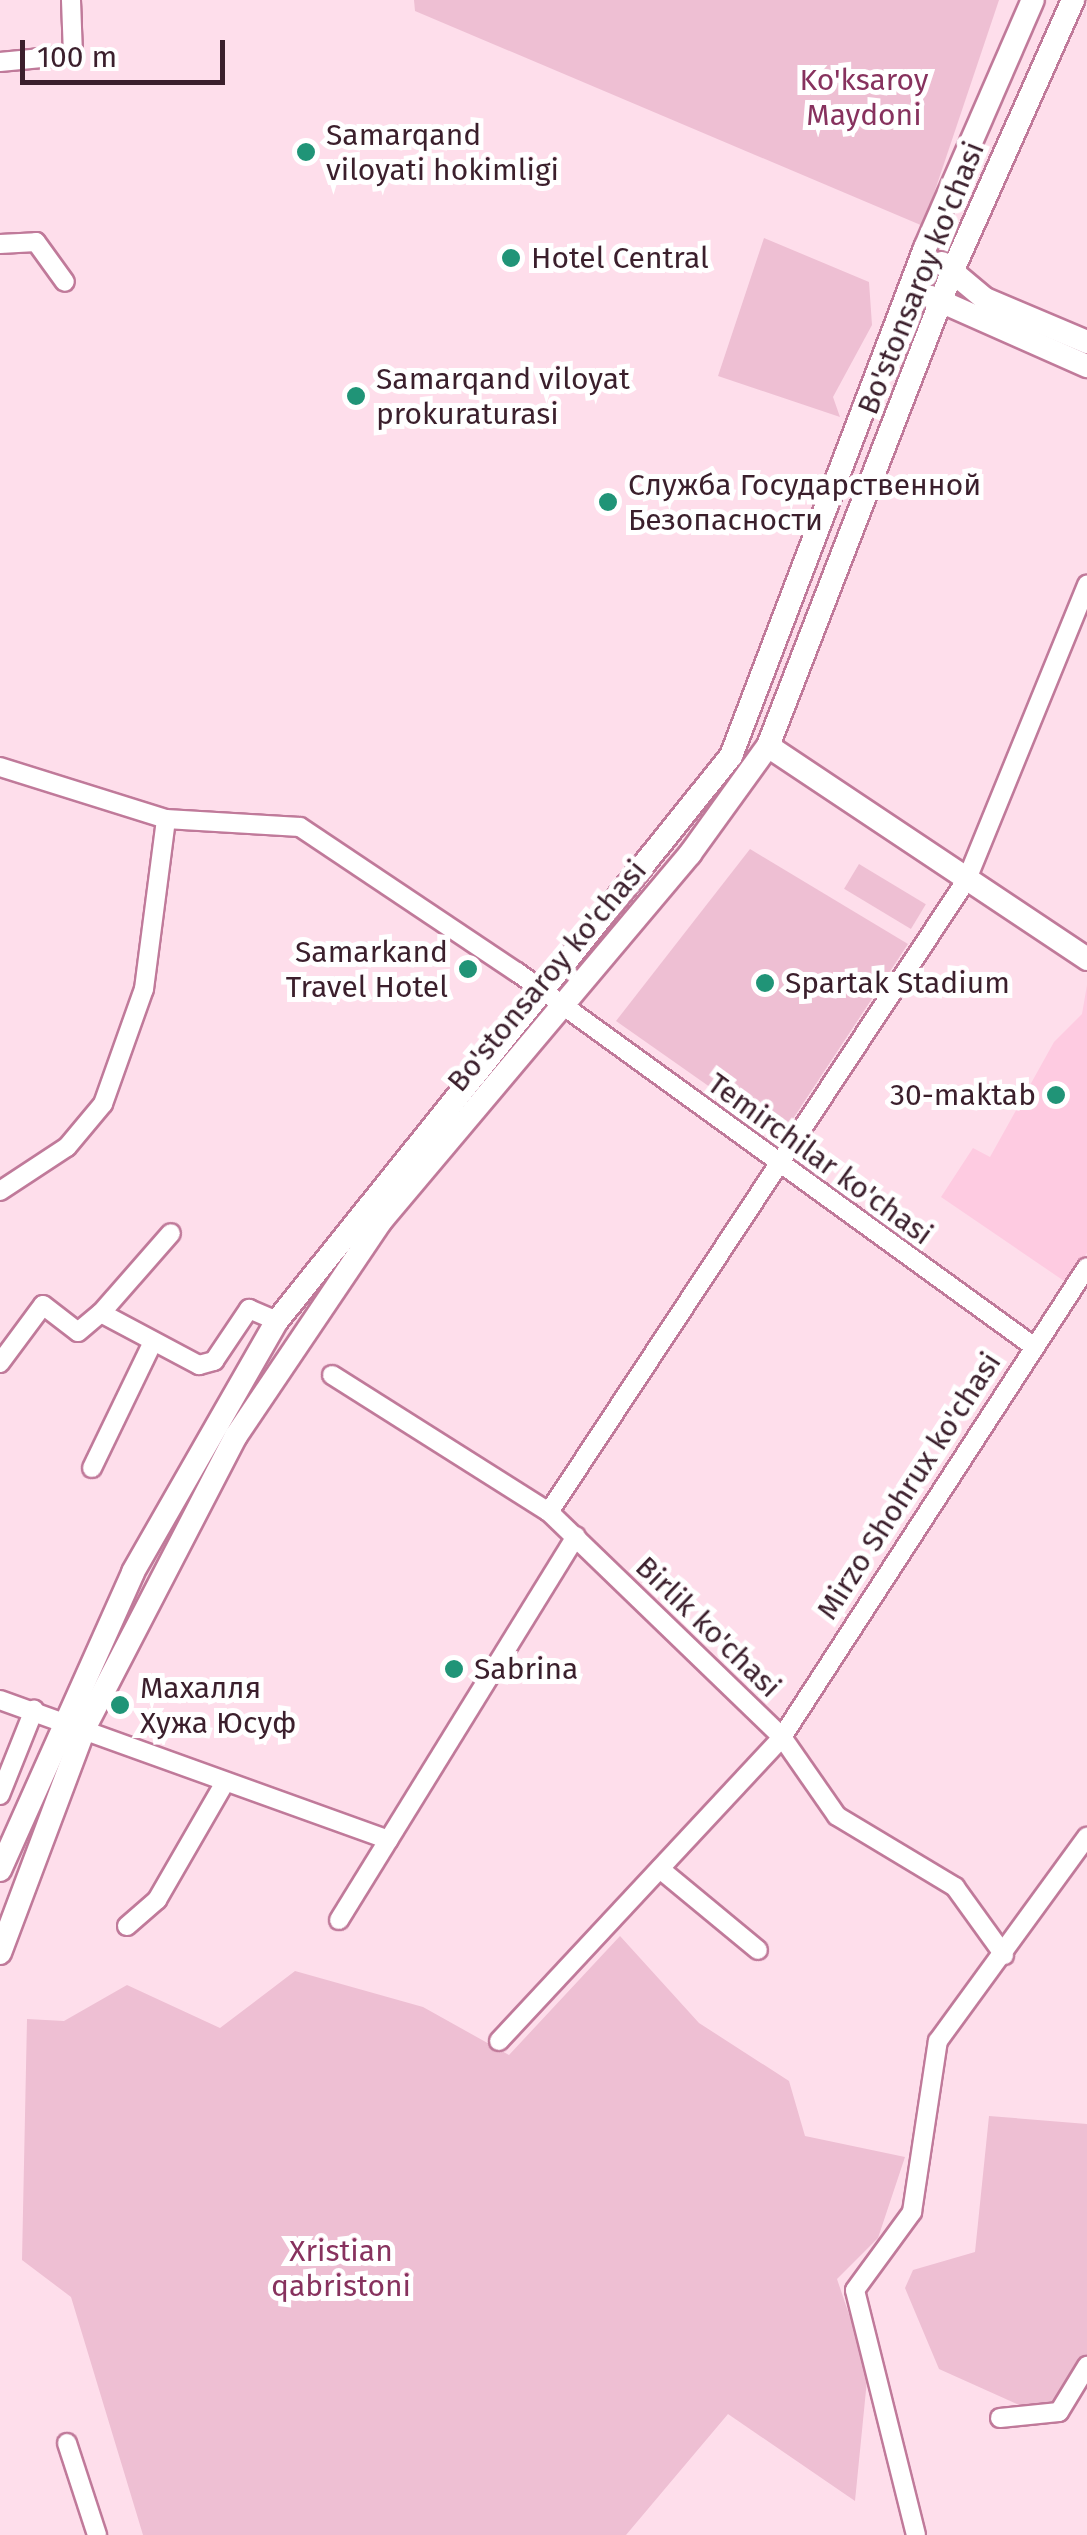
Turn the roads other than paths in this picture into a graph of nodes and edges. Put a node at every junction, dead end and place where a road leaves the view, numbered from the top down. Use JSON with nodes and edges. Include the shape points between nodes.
{"nodes":[{"id":1,"x":71,"y":0,"type":"edge"},
{"id":2,"x":1033,"y":0,"type":"edge"},
{"id":3,"x":1072,"y":0,"type":"edge"},
{"id":4,"x":0,"y":62,"type":"edge"},
{"id":5,"x":0,"y":244,"type":"edge"},
{"id":6,"x":925,"y":248,"type":"junction"},
{"id":7,"x":952,"y":272,"type":"junction"},
{"id":8,"x":913,"y":281,"type":"junction"},
{"id":9,"x":65,"y":282,"type":"dead end"},
{"id":10,"x":939,"y":304,"type":"junction"},
{"id":11,"x":1087,"y":342,"type":"edge"},
{"id":12,"x":1087,"y":366,"type":"edge"},
{"id":13,"x":1087,"y":585,"type":"edge"},
{"id":14,"x":768,"y":746,"type":"junction"},
{"id":15,"x":0,"y":767,"type":"edge"},
{"id":16,"x":166,"y":819,"type":"junction"},
{"id":17,"x":967,"y":880,"type":"junction"},
{"id":18,"x":1087,"y":958,"type":"edge"},
{"id":19,"x":541,"y":990,"type":"junction"},
{"id":20,"x":567,"y":1011,"type":"junction"},
{"id":21,"x":784,"y":1167,"type":"junction"},
{"id":22,"x":0,"y":1191,"type":"edge"},
{"id":23,"x":172,"y":1233,"type":"dead end"},
{"id":24,"x":1087,"y":1267,"type":"edge"},
{"id":25,"x":101,"y":1313,"type":"junction"},
{"id":26,"x":278,"y":1321,"type":"junction"},
{"id":27,"x":152,"y":1344,"type":"junction"},
{"id":28,"x":1033,"y":1346,"type":"junction"},
{"id":29,"x":0,"y":1363,"type":"edge"},
{"id":30,"x":332,"y":1375,"type":"dead end"},
{"id":31,"x":92,"y":1468,"type":"dead end"},
{"id":32,"x":549,"y":1512,"type":"junction"},
{"id":33,"x":576,"y":1536,"type":"junction"},
{"id":34,"x":0,"y":1700,"type":"edge"},
{"id":35,"x":34,"y":1710,"type":"junction"},
{"id":36,"x":61,"y":1720,"type":"junction"},
{"id":37,"x":84,"y":1730,"type":"junction"},
{"id":38,"x":782,"y":1737,"type":"junction"},
{"id":39,"x":226,"y":1782,"type":"junction"},
{"id":40,"x":0,"y":1795,"type":"edge"},
{"id":41,"x":1087,"y":1837,"type":"edge"},
{"id":42,"x":389,"y":1840,"type":"junction"},
{"id":43,"x":660,"y":1868,"type":"junction"},
{"id":44,"x":0,"y":1870,"type":"edge"},
{"id":45,"x":339,"y":1920,"type":"dead end"},
{"id":46,"x":127,"y":1926,"type":"dead end"},
{"id":47,"x":758,"y":1950,"type":"dead end"},
{"id":48,"x":0,"y":1954,"type":"edge"},
{"id":49,"x":1004,"y":1955,"type":"junction"},
{"id":50,"x":498,"y":2042,"type":"dead end"},
{"id":51,"x":1087,"y":2366,"type":"edge"},
{"id":52,"x":1000,"y":2418,"type":"dead end"},
{"id":53,"x":68,"y":2443,"type":"dead end"},
{"id":54,"x":97,"y":2535,"type":"edge"},
{"id":55,"x":916,"y":2535,"type":"edge"}],
"edges":[{"from":1,"to":4,"type":"street","via":[[73,55]]},
{"from":2,"to":6,"type":"main road","name":"Bo'stonsaroy ko'chasi"},
{"from":3,"to":7,"type":"main road","name":"Bo'stonsaroy ko'chasi"},
{"from":5,"to":9,"type":"street","via":[[36,242]]},
{"from":6,"to":7,"type":"main road"},
{"from":6,"to":8,"type":"main road","name":"Bo'stonsaroy ko'chasi"},
{"from":7,"to":10,"type":"main road","name":"Bo'stonsaroy ko'chasi"},
{"from":7,"to":11,"type":"main road","via":[[985,299]]},
{"from":8,"to":10,"type":"main road"},
{"from":8,"to":19,"type":"main road","name":"Bo'stonsaroy ko'chasi","via":[[731,756]]},
{"from":10,"to":12,"type":"main road"},
{"from":10,"to":14,"type":"main road","name":"Bo'stonsaroy ko'chasi"},
{"from":13,"to":17,"type":"street"},
{"from":14,"to":17,"type":"main road"},
{"from":14,"to":20,"type":"main road","name":"Bo'stonsaroy ko'chasi"},
{"from":15,"to":16,"type":"street","name":"Temirchilar ko'chasi"},
{"from":16,"to":19,"type":"street","name":"Temirchilar ko'chasi","via":[[300,827]]},
{"from":16,"to":22,"type":"street","via":[[144,988],[103,1104],[67,1147]]},
{"from":17,"to":18,"type":"main road"},
{"from":17,"to":21,"type":"street"},
{"from":19,"to":20,"type":"street","name":"Temirchilar ko'chasi"},
{"from":19,"to":26,"type":"main road","name":"Bo'stonsaroy ko'chasi"},
{"from":20,"to":21,"type":"street","name":"Temirchilar ko'chasi"},
{"from":20,"to":37,"type":"main road","name":"Bo'stonsaroy ko'chasi","via":[[382,1221],[292,1348],[152,1584]]},
{"from":21,"to":28,"type":"street","name":"Temirchilar ko'chasi"},
{"from":21,"to":32,"type":"street"},
{"from":23,"to":25,"type":"street"},
{"from":24,"to":28,"type":"street","name":"Mirzo Shohrux ko'chasi"},
{"from":25,"to":27,"type":"street"},
{"from":25,"to":29,"type":"street","via":[[81,1333],[40,1306]]},
{"from":26,"to":27,"type":"street","via":[[250,1309],[209,1365]]},
{"from":26,"to":36,"type":"main road","name":"Bo'stonsaroy ko'chasi","via":[[133,1572]]},
{"from":27,"to":31,"type":"street"},
{"from":28,"to":38,"type":"street","name":"Mirzo Shohrux ko'chasi"},
{"from":30,"to":32,"type":"street","name":"Birlik ko'chasi"},
{"from":32,"to":33,"type":"street","name":"Birlik ko'chasi"},
{"from":33,"to":38,"type":"street","name":"Birlik ko'chasi"},
{"from":33,"to":42,"type":"street"},
{"from":34,"to":35,"type":"street"},
{"from":35,"to":36,"type":"street"},
{"from":35,"to":40,"type":"street"},
{"from":36,"to":37,"type":"street"},
{"from":36,"to":44,"type":"main road","name":"Bo'stonsaroy ko'chasi"},
{"from":37,"to":39,"type":"street"},
{"from":37,"to":48,"type":"main road","name":"Bo'stonsaroy ko'chasi"},
{"from":38,"to":43,"type":"street","name":"Mirzo Shohrux ko'chasi"},
{"from":38,"to":49,"type":"street","name":"Birlik ko'chasi","via":[[837,1816],[955,1887]]},
{"from":39,"to":42,"type":"street"},
{"from":39,"to":46,"type":"street","via":[[157,1900]]},
{"from":41,"to":49,"type":"street"},
{"from":42,"to":45,"type":"street"},
{"from":43,"to":47,"type":"street"},
{"from":43,"to":50,"type":"street","name":"Mirzo Shohrux ko'chasi"},
{"from":49,"to":55,"type":"street","via":[[938,2041],[912,2212],[855,2290]]},
{"from":51,"to":52,"type":"street","via":[[1058,2412]]},
{"from":53,"to":54,"type":"street"}]}
